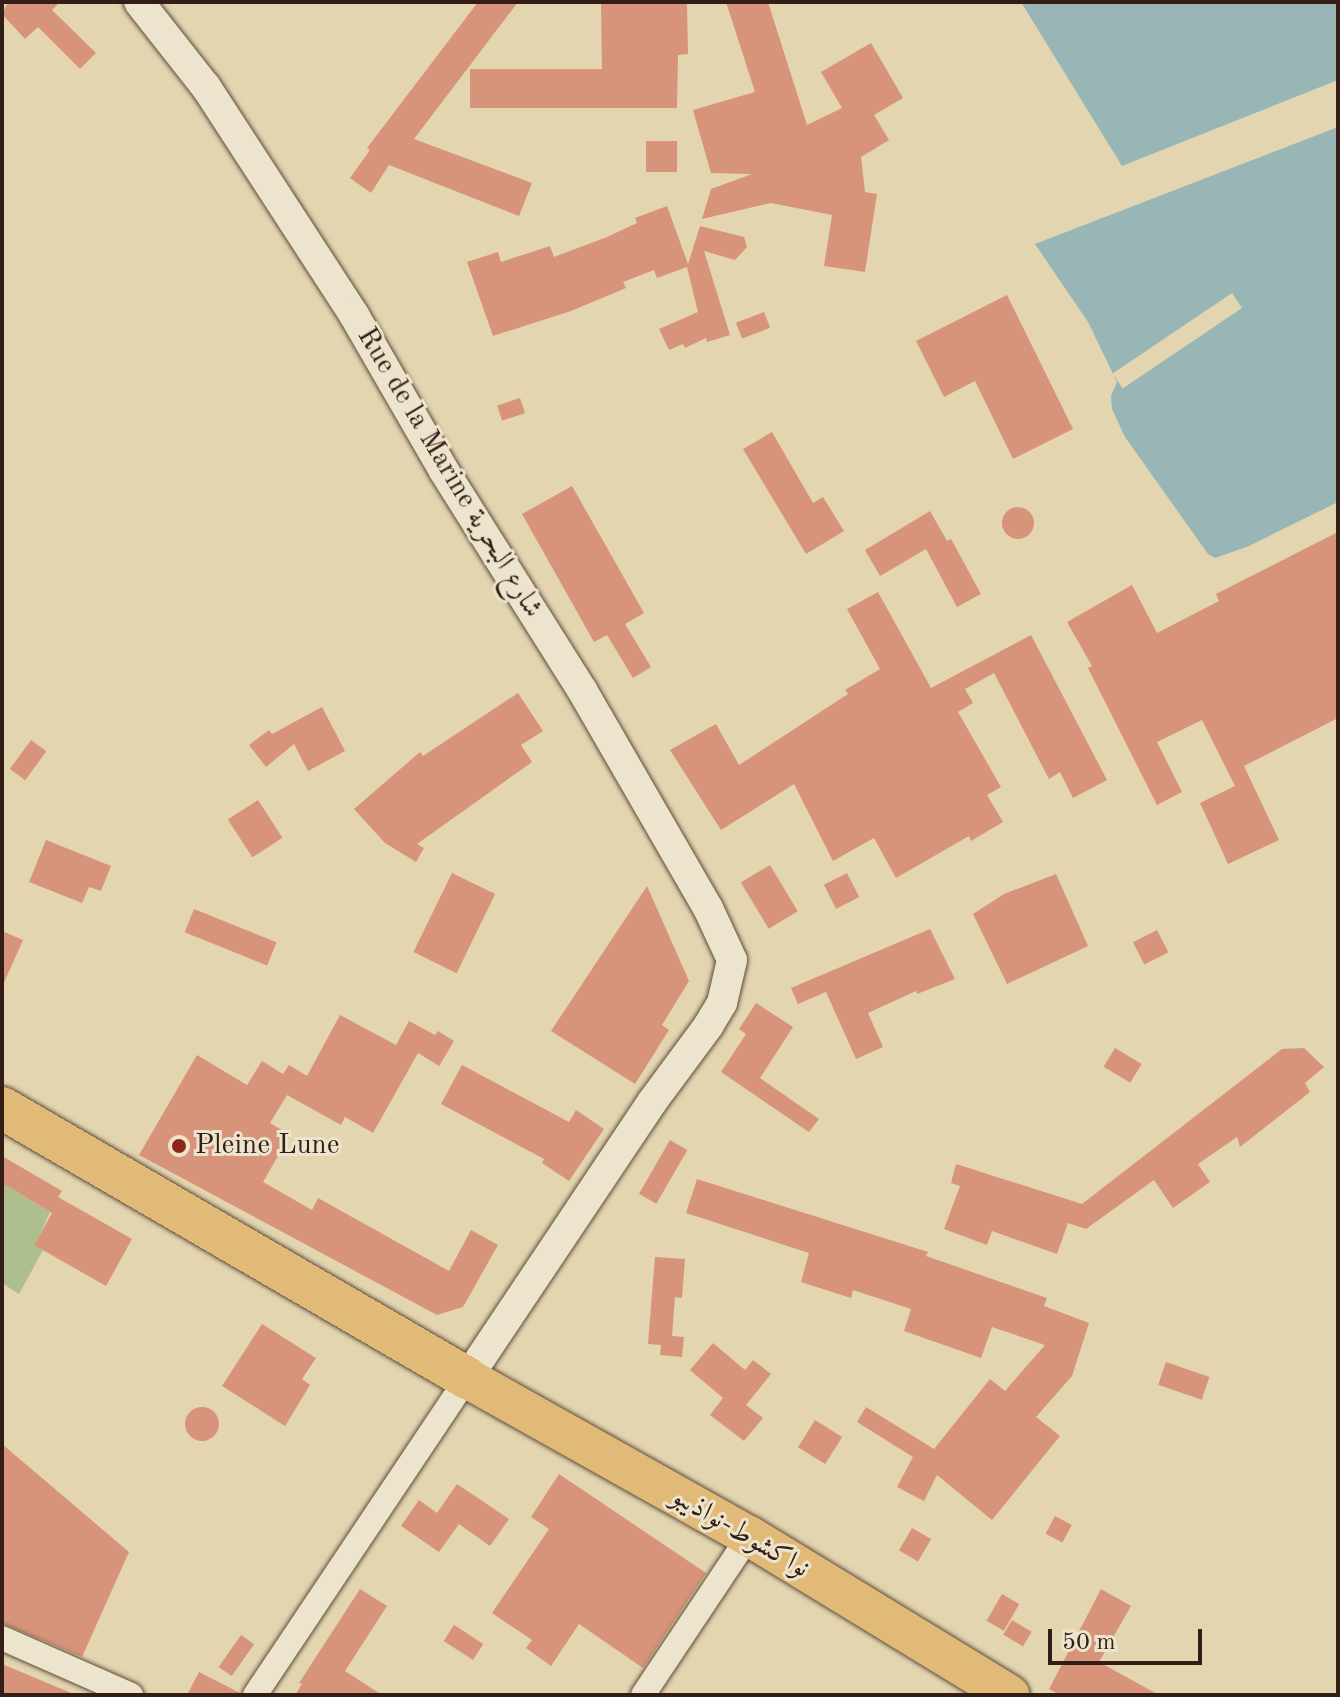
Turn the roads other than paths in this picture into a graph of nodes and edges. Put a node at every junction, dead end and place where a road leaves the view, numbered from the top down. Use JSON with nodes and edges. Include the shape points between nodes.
{"nodes":[{"id":1,"x":139,"y":2,"type":"edge"},
{"id":2,"x":2,"y":1108,"type":"edge"},
{"id":3,"x":467,"y":1378,"type":"junction"},
{"id":4,"x":749,"y":1536,"type":"junction"},
{"id":5,"x":2,"y":1638,"type":"edge"},
{"id":6,"x":131,"y":1695,"type":"edge"},
{"id":7,"x":255,"y":1695,"type":"edge"},
{"id":8,"x":643,"y":1695,"type":"edge"},
{"id":9,"x":1009,"y":1695,"type":"edge"}],
"edges":[{"from":1,"to":3,"type":"street","name":"Rue de la Marine شارع البحرية","via":[[223,112],[354,315],[590,704],[708,908],[732,960],[722,1003],[709,1025]]},
{"from":2,"to":3,"type":"highway"},
{"from":3,"to":4,"type":"main road","name":"نواكشوط-نواذيبو"},
{"from":3,"to":7,"type":"street"},
{"from":4,"to":8,"type":"street"},
{"from":4,"to":9,"type":"main road","name":"نواكشوط-نواذيبو"},
{"from":5,"to":6,"type":"street"}]}
